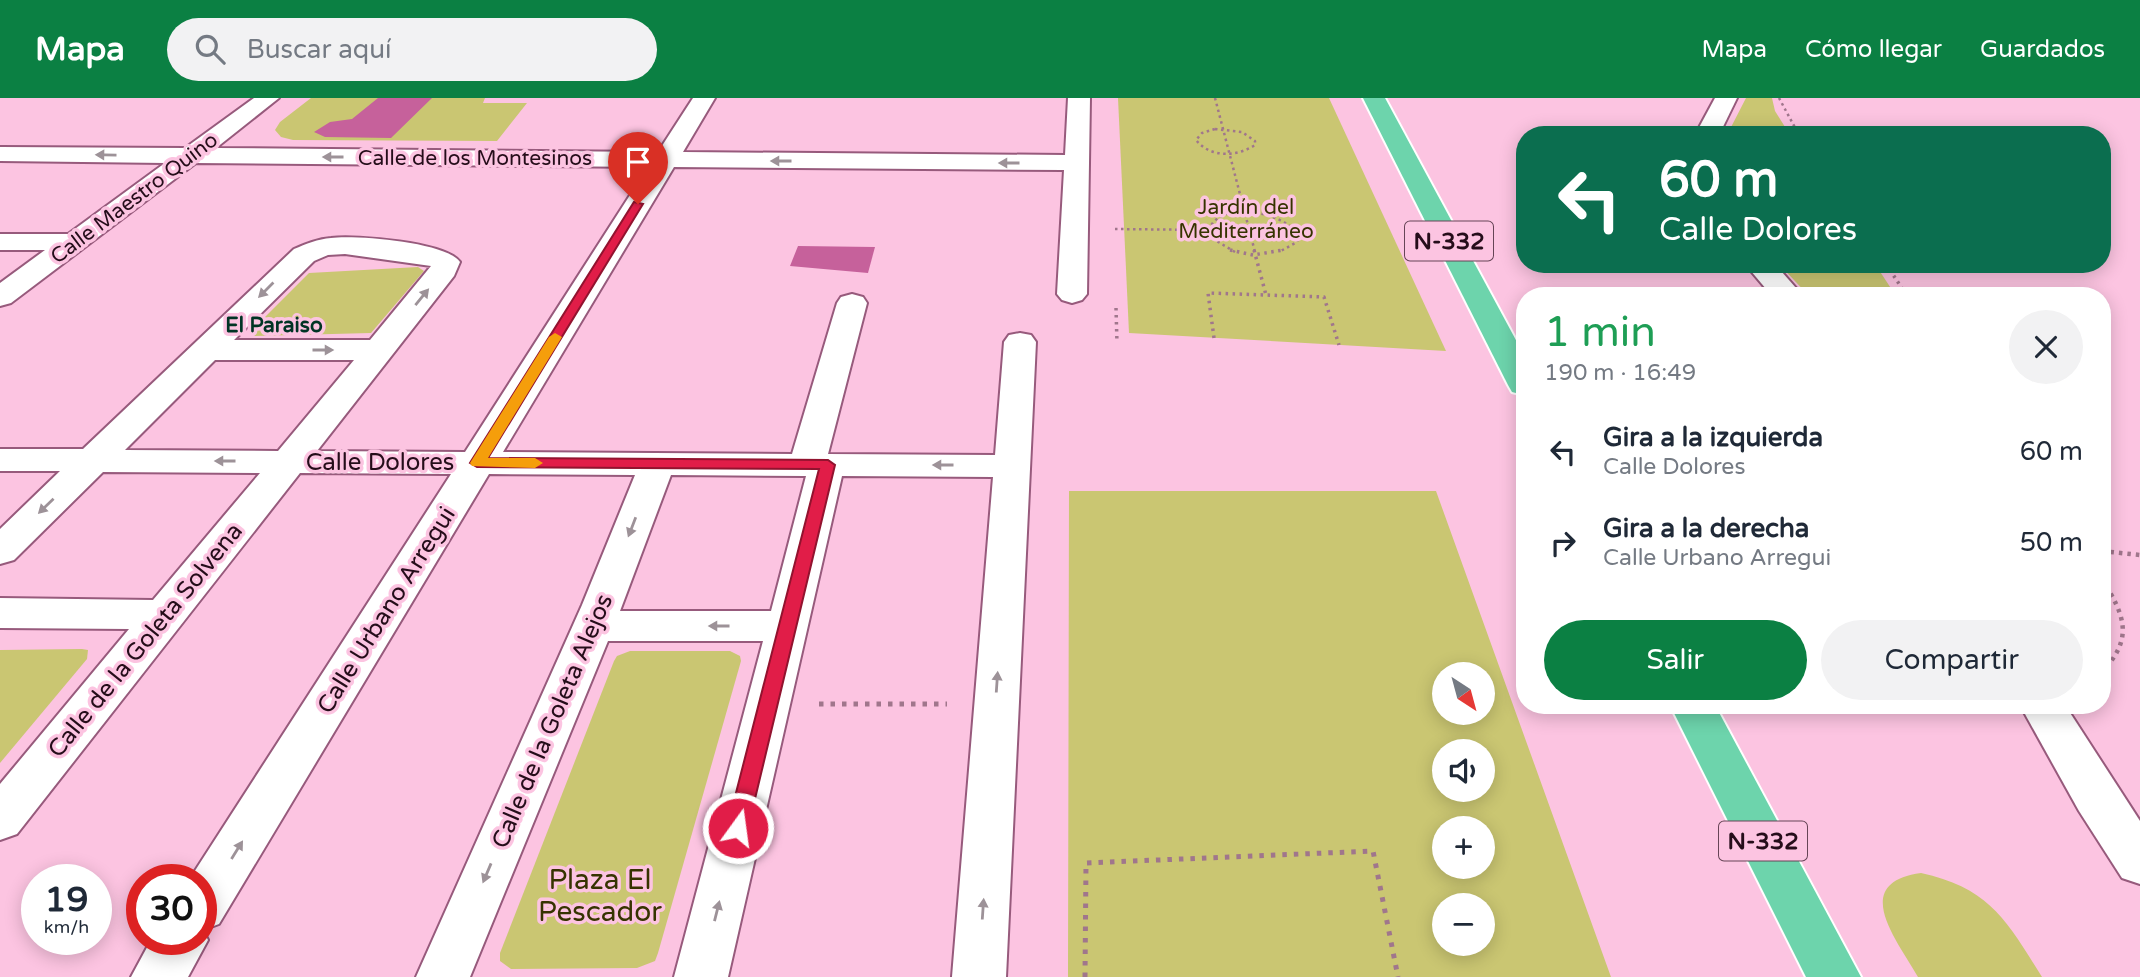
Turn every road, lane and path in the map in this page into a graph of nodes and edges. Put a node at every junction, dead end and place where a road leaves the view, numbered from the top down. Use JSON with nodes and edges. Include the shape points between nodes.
{"nodes":[{"id":1,"x":268,"y":98,"type":"edge"},
{"id":2,"x":704,"y":98,"type":"edge"},
{"id":3,"x":1079,"y":98,"type":"edge"},
{"id":4,"x":1215,"y":98,"type":"edge"},
{"id":5,"x":1374,"y":98,"type":"edge"},
{"id":6,"x":1726,"y":98,"type":"edge"},
{"id":7,"x":1779,"y":98,"type":"edge"},
{"id":8,"x":1711,"y":126,"type":"edge"},
{"id":9,"x":1793,"y":126,"type":"edge"},
{"id":10,"x":1223,"y":129,"type":"junction"},
{"id":11,"x":0,"y":154,"type":"edge"},
{"id":12,"x":1229,"y":154,"type":"junction"},
{"id":13,"x":191,"y":156,"type":"junction"},
{"id":14,"x":665,"y":160,"type":"junction"},
{"id":15,"x":1077,"y":163,"type":"junction"},
{"id":16,"x":1244,"y":212,"type":"junction"},
{"id":17,"x":1115,"y":229,"type":"dead end"},
{"id":18,"x":1208,"y":230,"type":"junction"},
{"id":19,"x":0,"y":242,"type":"edge"},
{"id":20,"x":74,"y":242,"type":"junction"},
{"id":21,"x":1255,"y":255,"type":"junction"},
{"id":22,"x":1767,"y":273,"type":"edge"},
{"id":23,"x":1779,"y":287,"type":"edge"},
{"id":24,"x":1072,"y":294,"type":"dead end"},
{"id":25,"x":1266,"y":295,"type":"junction"},
{"id":26,"x":0,"y":297,"type":"edge"},
{"id":27,"x":852,"y":303,"type":"dead end"},
{"id":28,"x":1116,"y":308,"type":"dead end"},
{"id":29,"x":1214,"y":338,"type":"dead end"},
{"id":30,"x":1020,"y":342,"type":"dead end"},
{"id":31,"x":1117,"y":343,"type":"dead end"},
{"id":32,"x":1339,"y":345,"type":"dead end"},
{"id":33,"x":206,"y":350,"type":"junction"},
{"id":34,"x":379,"y":350,"type":"junction"},
{"id":35,"x":1516,"y":369,"type":"edge"},
{"id":36,"x":0,"y":460,"type":"edge"},
{"id":37,"x":93,"y":461,"type":"junction"},
{"id":38,"x":289,"y":461,"type":"junction"},
{"id":39,"x":477,"y":463,"type":"junction"},
{"id":40,"x":657,"y":464,"type":"junction"},
{"id":41,"x":818,"y":465,"type":"junction"},
{"id":42,"x":1011,"y":466,"type":"junction"},
{"id":43,"x":0,"y":551,"type":"edge"},
{"id":44,"x":2111,"y":552,"type":"edge"},
{"id":45,"x":2140,"y":555,"type":"edge"},
{"id":46,"x":2111,"y":596,"type":"edge"},
{"id":47,"x":0,"y":612,"type":"edge"},
{"id":48,"x":165,"y":615,"type":"junction"},
{"id":49,"x":592,"y":626,"type":"junction"},
{"id":50,"x":787,"y":626,"type":"junction"},
{"id":51,"x":2111,"y":662,"type":"edge"},
{"id":52,"x":769,"y":704,"type":"junction"},
{"id":53,"x":951,"y":704,"type":"dead end"},
{"id":54,"x":1697,"y":714,"type":"edge"},
{"id":55,"x":2047,"y":714,"type":"edge"},
{"id":56,"x":0,"y":819,"type":"edge"},
{"id":57,"x":2140,"y":862,"type":"edge"},
{"id":58,"x":217,"y":882,"type":"edge"},
{"id":59,"x":172,"y":955,"type":"edge"},
{"id":60,"x":158,"y":977,"type":"edge"},
{"id":61,"x":443,"y":977,"type":"edge"},
{"id":62,"x":701,"y":977,"type":"edge"},
{"id":63,"x":979,"y":977,"type":"edge"},
{"id":64,"x":1085,"y":977,"type":"edge"},
{"id":65,"x":1398,"y":977,"type":"edge"},
{"id":66,"x":1834,"y":977,"type":"edge"}],
"edges":[{"from":1,"to":13,"type":"street","name":"Calle Maestro Quino"},
{"from":2,"to":14,"type":"street","name":"Calle Urbano Arregui"},
{"from":3,"to":15,"type":"street"},
{"from":4,"to":10,"type":"path"},
{"from":5,"to":35,"type":"highway","number":"N-332"},
{"from":6,"to":8,"type":"street"},
{"from":7,"to":9,"type":"path"},
{"from":10,"to":12,"type":"path"},
{"from":10,"to":12,"type":"path","via":[[1240,131],[1255,141],[1252,148]]},
{"from":10,"to":12,"type":"path","via":[[1202,133],[1196,139],[1205,149]]},
{"from":13,"to":11,"type":"street","name":"Calle de los Montesinos","one_way":true},
{"from":12,"to":16,"type":"path"},
{"from":14,"to":13,"type":"street","name":"Calle de los Montesinos","one_way":true},
{"from":13,"to":20,"type":"street","name":"Calle Maestro Quino"},
{"from":15,"to":14,"type":"street","name":"Calle de los Montesinos","one_way":true},
{"from":14,"to":39,"type":"street","name":"Calle Urbano Arregui"},
{"from":15,"to":24,"type":"street"},
{"from":16,"to":18,"type":"path","via":[[1219,218]]},
{"from":16,"to":21,"type":"path"},
{"from":16,"to":21,"type":"path","via":[[1282,219],[1299,236],[1281,252]]},
{"from":17,"to":18,"type":"path"},
{"from":18,"to":21,"type":"path","via":[[1216,244],[1227,250]]},
{"from":19,"to":20,"type":"street"},
{"from":20,"to":26,"type":"street","name":"Calle Maestro Quino"},
{"from":21,"to":25,"type":"path"},
{"from":22,"to":23,"type":"street"},
{"from":25,"to":29,"type":"path","via":[[1208,293]]},
{"from":25,"to":32,"type":"path","via":[[1324,297]]},
{"from":27,"to":41,"type":"street"},
{"from":28,"to":31,"type":"path"},
{"from":30,"to":42,"type":"street"},
{"from":33,"to":34,"type":"street","one_way":true},
{"from":34,"to":33,"type":"street","name":"Calle de la Goleta Solvena","one_way":true,"via":[[446,262],[432,256],[345,246],[319,249],[297,260]]},
{"from":33,"to":37,"type":"street"},
{"from":34,"to":38,"type":"street","name":"Calle de la Goleta Solvena"},
{"from":36,"to":37,"type":"street","name":"Calle Dolores"},
{"from":38,"to":37,"type":"street","name":"Calle Dolores","one_way":true},
{"from":37,"to":43,"type":"street","one_way":true},
{"from":38,"to":39,"type":"street","name":"Calle Dolores"},
{"from":38,"to":48,"type":"street","name":"Calle de la Goleta Solvena"},
{"from":39,"to":40,"type":"street","name":"Calle Dolores"},
{"from":58,"to":39,"type":"street","name":"Calle Urbano Arregui","one_way":true},
{"from":40,"to":41,"type":"street","name":"Calle Dolores"},
{"from":40,"to":49,"type":"street","name":"Calle de la Goleta Alejos","one_way":true},
{"from":42,"to":41,"type":"street","name":"Calle Dolores","one_way":true},
{"from":41,"to":50,"type":"street"},
{"from":63,"to":42,"type":"street","one_way":true},
{"from":44,"to":45,"type":"path"},
{"from":46,"to":51,"type":"path","via":[[2124,635]]},
{"from":47,"to":48,"type":"street"},
{"from":48,"to":56,"type":"street","name":"Calle de la Goleta Solvena"},
{"from":50,"to":49,"type":"street","one_way":true},
{"from":49,"to":61,"type":"street","name":"Calle de la Goleta Alejos","one_way":true},
{"from":50,"to":52,"type":"street"},
{"from":52,"to":53,"type":"path"},
{"from":62,"to":52,"type":"street","one_way":true},
{"from":54,"to":66,"type":"highway","number":"N-332"},
{"from":55,"to":57,"type":"street"},
{"from":59,"to":60,"type":"street"},
{"from":64,"to":65,"type":"path","via":[[1086,863],[1373,851]]}]}
